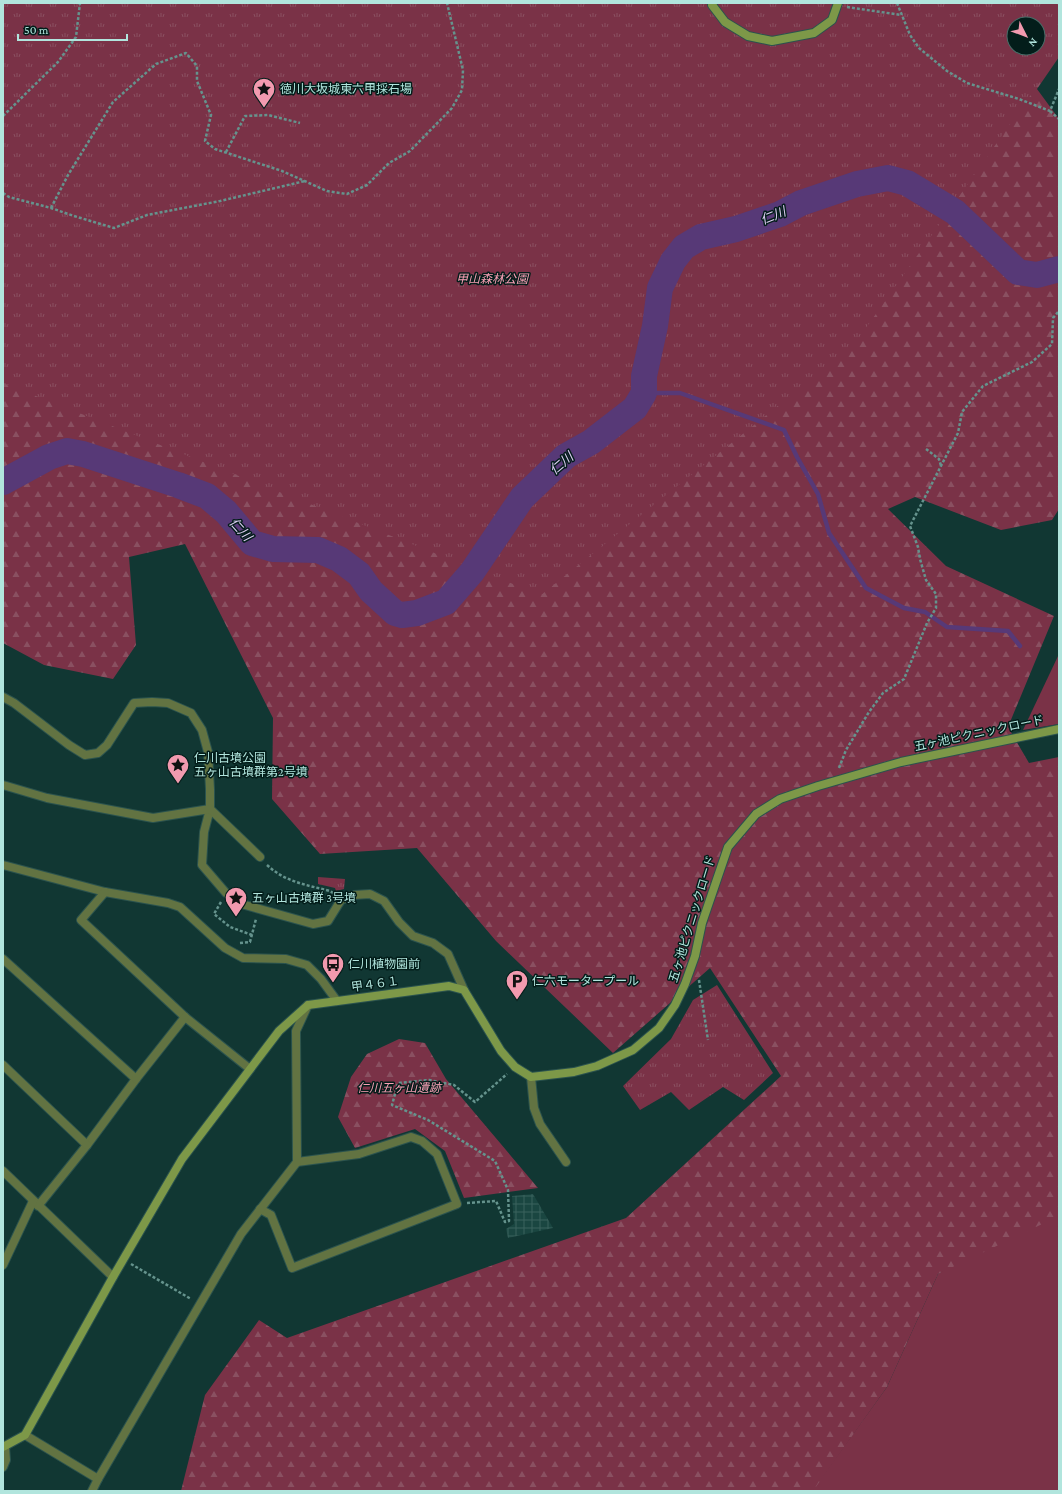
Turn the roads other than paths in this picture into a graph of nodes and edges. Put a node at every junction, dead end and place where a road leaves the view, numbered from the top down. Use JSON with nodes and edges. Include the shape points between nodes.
{"nodes":[{"id":1,"x":713,"y":3,"type":"edge"},
{"id":2,"x":838,"y":5,"type":"edge"},
{"id":3,"x":3,"y":697,"type":"edge"},
{"id":4,"x":1059,"y":729,"type":"edge"},
{"id":5,"x":3,"y":785,"type":"edge"},
{"id":6,"x":210,"y":809,"type":"junction"},
{"id":7,"x":260,"y":857,"type":"road end"},
{"id":8,"x":3,"y":865,"type":"edge"},
{"id":9,"x":105,"y":892,"type":"junction"},
{"id":10,"x":3,"y":960,"type":"edge"},
{"id":11,"x":464,"y":990,"type":"junction"},
{"id":12,"x":337,"y":1001,"type":"junction"},
{"id":13,"x":308,"y":1005,"type":"junction"},
{"id":14,"x":185,"y":1017,"type":"junction"},
{"id":15,"x":3,"y":1065,"type":"edge"},
{"id":16,"x":250,"y":1069,"type":"junction"},
{"id":17,"x":530,"y":1077,"type":"junction"},
{"id":18,"x":136,"y":1079,"type":"junction"},
{"id":19,"x":87,"y":1145,"type":"junction"},
{"id":20,"x":297,"y":1162,"type":"junction"},
{"id":21,"x":566,"y":1162,"type":"dead end"},
{"id":22,"x":3,"y":1171,"type":"edge"},
{"id":23,"x":36,"y":1203,"type":"junction"},
{"id":24,"x":260,"y":1209,"type":"junction"},
{"id":25,"x":3,"y":1265,"type":"edge"},
{"id":26,"x":113,"y":1277,"type":"junction"},
{"id":27,"x":25,"y":1435,"type":"junction"},
{"id":28,"x":4,"y":1447,"type":"edge"},
{"id":29,"x":3,"y":1467,"type":"edge"},
{"id":30,"x":98,"y":1479,"type":"junction"},
{"id":31,"x":92,"y":1491,"type":"edge"}],
"edges":[{"from":1,"to":2,"type":"street","via":[[725,22],[748,36],[772,41],[814,33],[832,20]]},
{"from":3,"to":6,"type":"street","via":[[85,755],[98,753],[107,745],[134,704],[168,703],[191,713],[202,730],[208,752]]},
{"from":4,"to":17,"type":"street","name":"五ヶ池ピクニックロード","via":[[901,762],[780,799],[756,814],[728,847],[702,923],[695,956],[685,984],[675,1005],[659,1028],[633,1050],[597,1066],[574,1072]]},
{"from":5,"to":6,"type":"street","via":[[47,798],[153,818]]},
{"from":6,"to":7,"type":"street"},
{"from":6,"to":11,"type":"street","via":[[204,832],[202,865],[238,903],[313,924],[328,921],[341,900],[354,895],[370,894],[384,901],[413,936],[433,942],[448,954]]},
{"from":8,"to":9,"type":"street"},
{"from":9,"to":12,"type":"street","via":[[180,907],[225,948],[243,958],[286,959],[307,965]]},
{"from":9,"to":14,"type":"street","via":[[81,920]]},
{"from":10,"to":18,"type":"street"},
{"from":11,"to":12,"type":"street","name":"甲４６１","via":[[449,986]]},
{"from":11,"to":17,"type":"street","via":[[501,1051],[515,1067]]},
{"from":12,"to":13,"type":"street","name":"甲４６１"},
{"from":13,"to":16,"type":"street","via":[[279,1031]]},
{"from":13,"to":20,"type":"street","via":[[296,1031]]},
{"from":14,"to":16,"type":"street"},
{"from":14,"to":18,"type":"street"},
{"from":15,"to":19,"type":"street"},
{"from":16,"to":26,"type":"street","via":[[182,1159]]},
{"from":17,"to":21,"type":"street","via":[[534,1108],[540,1124]]},
{"from":18,"to":19,"type":"street"},
{"from":19,"to":23,"type":"street"},
{"from":20,"to":24,"type":"street"},
{"from":20,"to":24,"type":"street","via":[[359,1154],[411,1137],[422,1141],[437,1154],[457,1204],[292,1268],[271,1215]]},
{"from":22,"to":23,"type":"street"},
{"from":23,"to":25,"type":"street"},
{"from":23,"to":26,"type":"street"},
{"from":24,"to":30,"type":"street","via":[[241,1234]]},
{"from":26,"to":27,"type":"street"},
{"from":27,"to":28,"type":"street"},
{"from":27,"to":30,"type":"street"},
{"from":28,"to":29,"type":"street","via":[[6,1460]]},
{"from":30,"to":31,"type":"street"}]}
